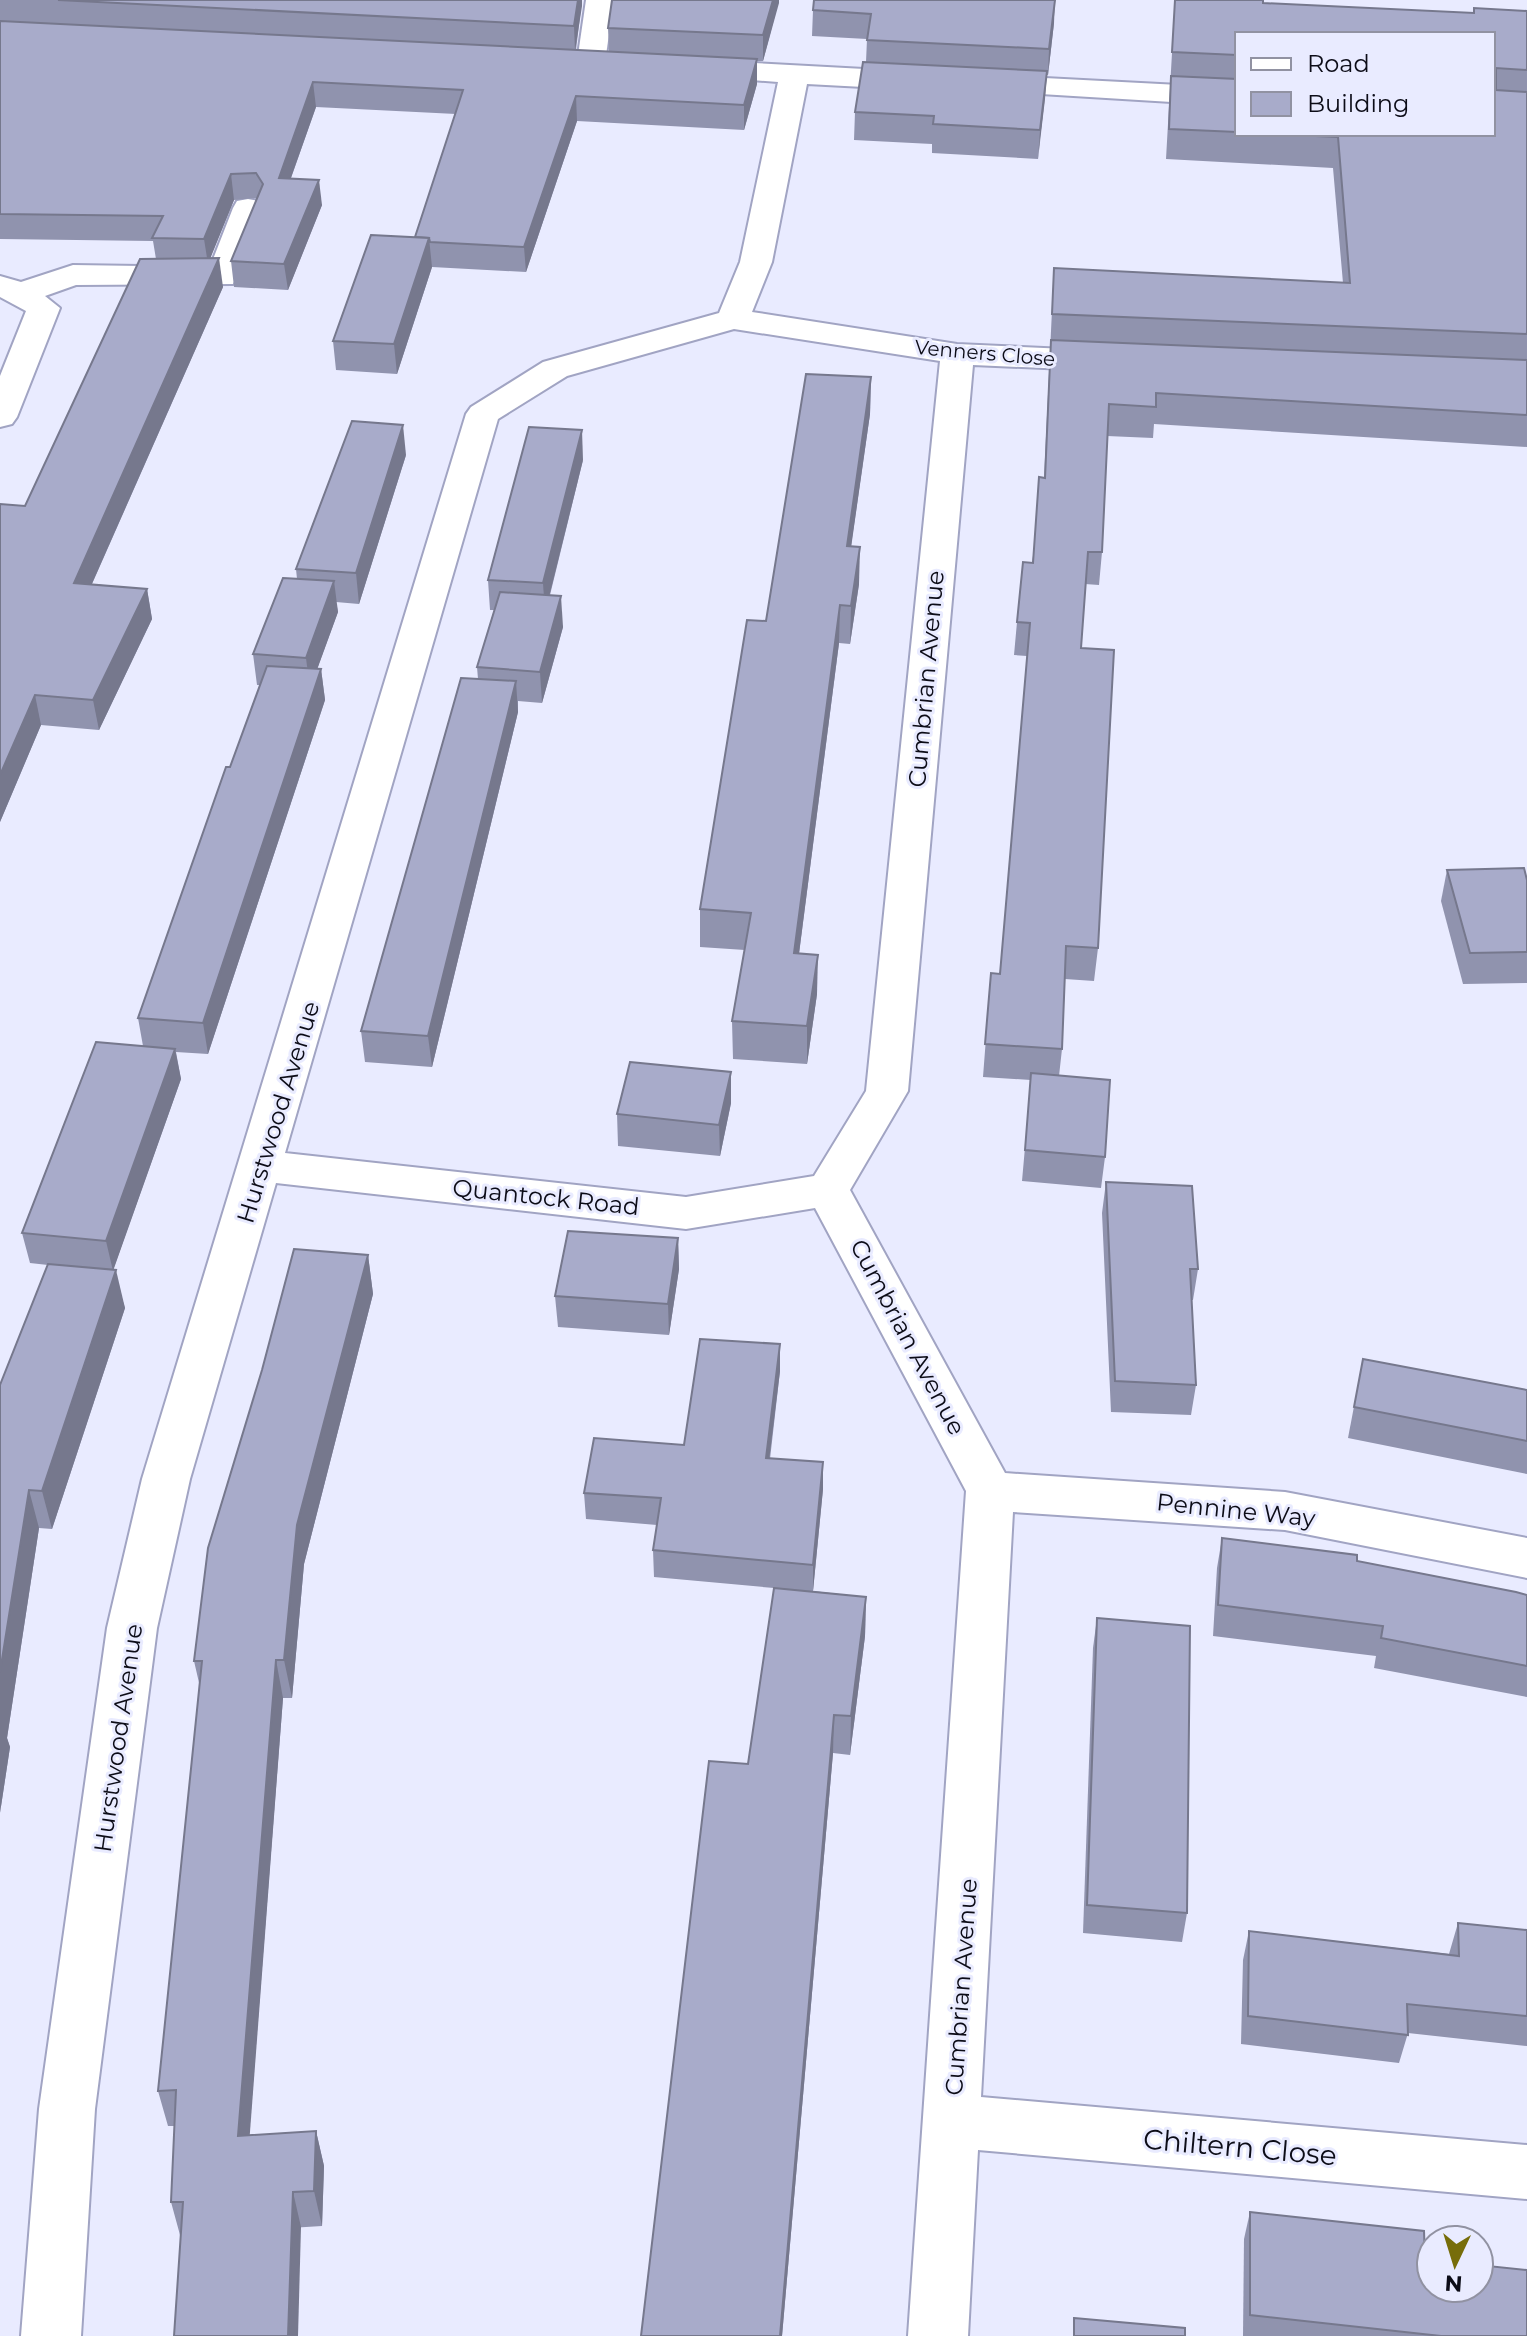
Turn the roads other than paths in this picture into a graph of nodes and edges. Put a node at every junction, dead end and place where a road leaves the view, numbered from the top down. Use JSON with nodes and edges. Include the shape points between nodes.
{"nodes":[{"id":1,"x":600,"y":0,"type":"edge"},
{"id":2,"x":561,"y":61,"type":"edge"},
{"id":3,"x":591,"y":62,"type":"junction"},
{"id":4,"x":623,"y":64,"type":"edge"},
{"id":5,"x":669,"y":67,"type":"edge"},
{"id":6,"x":794,"y":75,"type":"junction"},
{"id":7,"x":1235,"y":97,"type":"edge"},
{"id":8,"x":248,"y":208,"type":"dead end"},
{"id":9,"x":9,"y":289,"type":"edge"},
{"id":10,"x":733,"y":319,"type":"junction"},
{"id":11,"x":957,"y":354,"type":"junction"},
{"id":12,"x":1147,"y":363,"type":"edge"},
{"id":13,"x":0,"y":417,"type":"edge"},
{"id":14,"x":262,"y":1166,"type":"junction"},
{"id":15,"x":828,"y":1190,"type":"junction"},
{"id":16,"x":990,"y":1491,"type":"junction"},
{"id":17,"x":1527,"y":1558,"type":"edge"},
{"id":18,"x":952,"y":2121,"type":"junction"},
{"id":19,"x":1527,"y":2172,"type":"edge"},
{"id":20,"x":51,"y":2336,"type":"edge"},
{"id":21,"x":938,"y":2336,"type":"edge"}],
"edges":[{"from":1,"to":3,"type":"street"},
{"from":2,"to":3,"type":"street"},
{"from":3,"to":4,"type":"street"},
{"from":5,"to":6,"type":"street"},
{"from":6,"to":7,"type":"street"},
{"from":6,"to":10,"type":"street","via":[[756,262]]},
{"from":8,"to":9,"type":"street","via":[[222,277],[73,275]]},
{"from":9,"to":13,"type":"street","via":[[44,308]]},
{"from":10,"to":11,"type":"street","name":"Venners Close"},
{"from":10,"to":14,"type":"street","name":"Hurstwood Avenue","via":[[555,369],[483,414]]},
{"from":11,"to":12,"type":"street","name":"Venners Close"},
{"from":11,"to":15,"type":"street","name":"Cumbrian Avenue","via":[[887,1091]]},
{"from":14,"to":15,"type":"street","name":"Quantock Road","via":[[686,1213]]},
{"from":14,"to":20,"type":"street","name":"Hurstwood Avenue","via":[[166,1479],[132,1628],[67,2109]]},
{"from":15,"to":16,"type":"street","name":"Cumbrian Avenue"},
{"from":16,"to":17,"type":"street","name":"Pennine Way","via":[[1285,1511]]},
{"from":16,"to":18,"type":"street","name":"Cumbrian Avenue"},
{"from":18,"to":19,"type":"street","name":"Chiltern Close"},
{"from":18,"to":21,"type":"street","name":"Cumbrian Avenue"}]}
